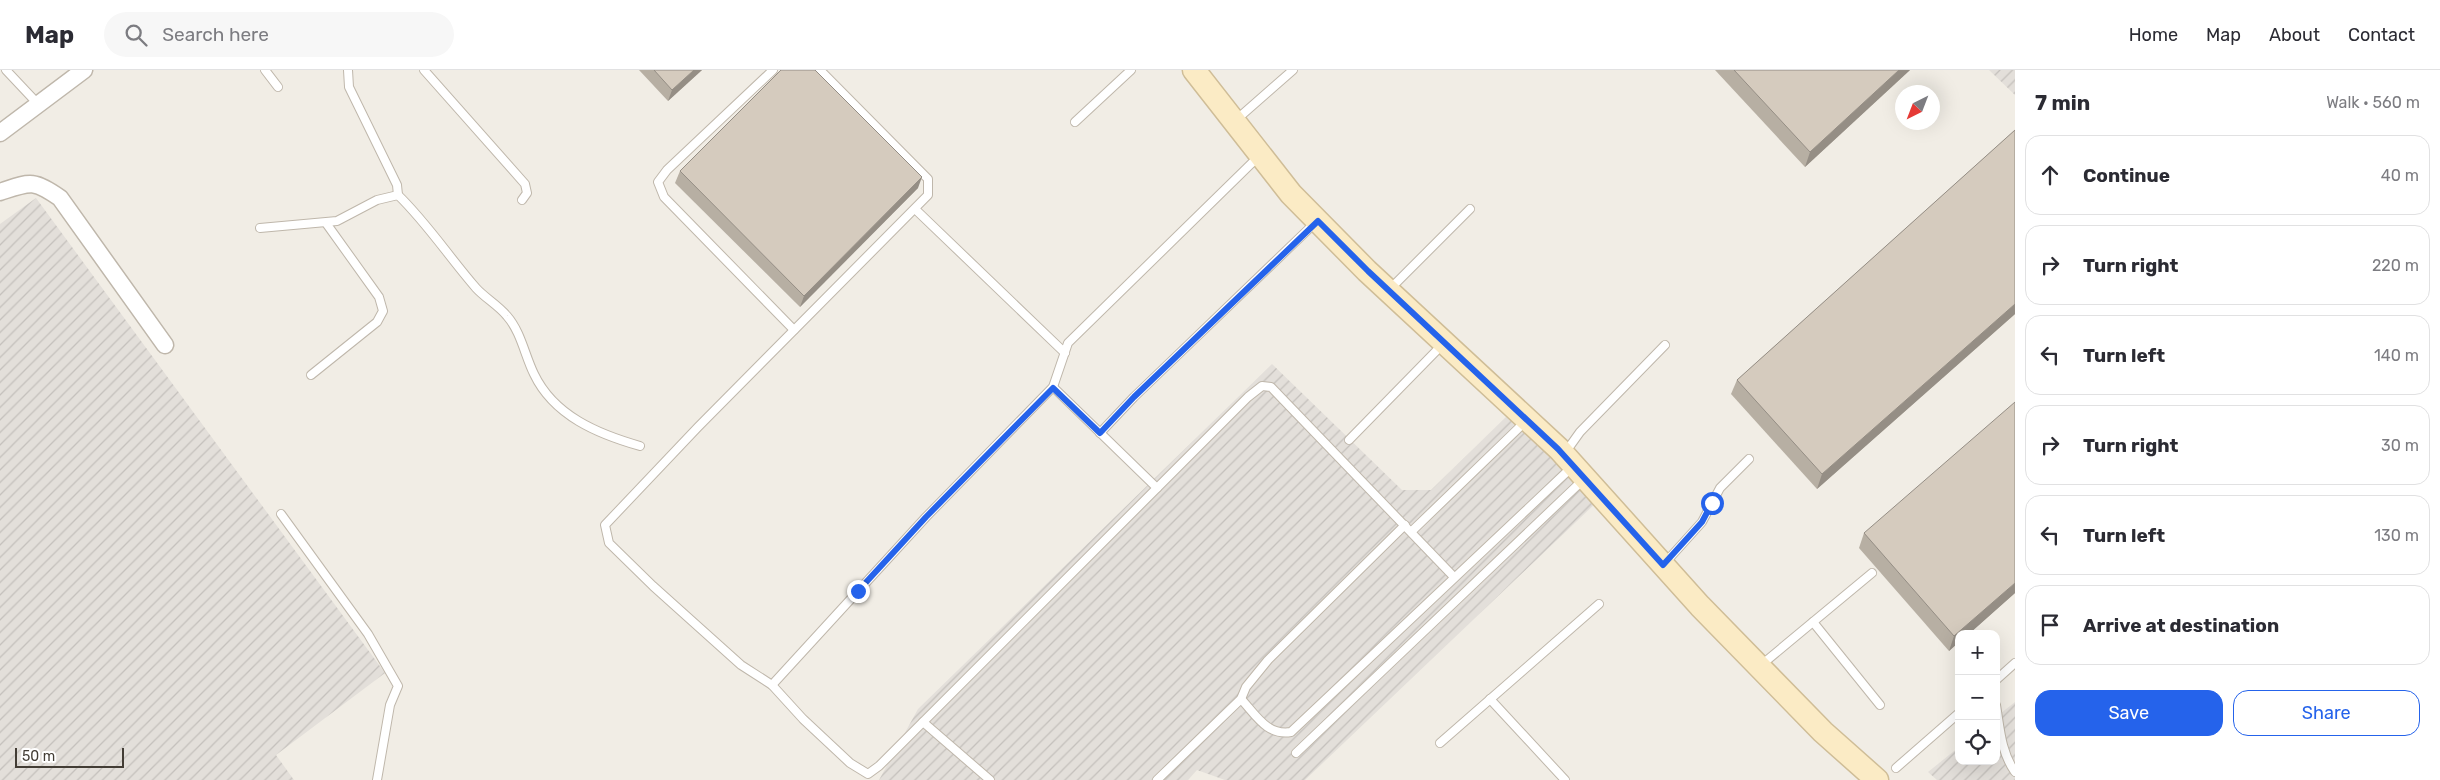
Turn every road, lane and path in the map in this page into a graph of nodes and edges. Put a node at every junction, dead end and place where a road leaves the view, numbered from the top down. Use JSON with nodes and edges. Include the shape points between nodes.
{"nodes":[{"id":1,"x":6,"y":70,"type":"edge"},
{"id":2,"x":84,"y":70,"type":"edge"},
{"id":3,"x":265,"y":70,"type":"edge"},
{"id":4,"x":348,"y":70,"type":"edge"},
{"id":5,"x":424,"y":70,"type":"edge"},
{"id":6,"x":773,"y":70,"type":"edge"},
{"id":7,"x":820,"y":70,"type":"edge"},
{"id":8,"x":1130,"y":70,"type":"edge"},
{"id":9,"x":1194,"y":70,"type":"edge"},
{"id":10,"x":1293,"y":70,"type":"edge"},
{"id":11,"x":278,"y":87,"type":"dead end"},
{"id":12,"x":38,"y":104,"type":"junction"},
{"id":13,"x":1075,"y":122,"type":"dead end"},
{"id":14,"x":1233,"y":122,"type":"junction"},
{"id":15,"x":0,"y":133,"type":"edge"},
{"id":16,"x":1260,"y":156,"type":"junction"},
{"id":17,"x":398,"y":195,"type":"junction"},
{"id":18,"x":1,"y":198,"type":"edge"},
{"id":19,"x":522,"y":200,"type":"dead end"},
{"id":20,"x":915,"y":209,"type":"junction"},
{"id":21,"x":1470,"y":209,"type":"dead end"},
{"id":22,"x":1318,"y":221,"type":"junction"},
{"id":23,"x":326,"y":223,"type":"junction"},
{"id":24,"x":260,"y":228,"type":"dead end"},
{"id":25,"x":1389,"y":290,"type":"junction"},
{"id":26,"x":794,"y":330,"type":"junction"},
{"id":27,"x":1444,"y":342,"type":"junction"},
{"id":28,"x":164,"y":345,"type":"dead end"},
{"id":29,"x":1666,"y":345,"type":"dead end"},
{"id":30,"x":1065,"y":353,"type":"junction"},
{"id":31,"x":311,"y":375,"type":"dead end"},
{"id":32,"x":1053,"y":388,"type":"junction"},
{"id":33,"x":1527,"y":420,"type":"junction"},
{"id":34,"x":1100,"y":433,"type":"junction"},
{"id":35,"x":1349,"y":440,"type":"dead end"},
{"id":36,"x":640,"y":446,"type":"dead end"},
{"id":37,"x":1750,"y":459,"type":"dead end"},
{"id":38,"x":1574,"y":466,"type":"junction"},
{"id":39,"x":1157,"y":488,"type":"junction"},
{"id":40,"x":281,"y":514,"type":"dead end"},
{"id":41,"x":1406,"y":525,"type":"junction"},
{"id":42,"x":1412,"y":531,"type":"junction"},
{"id":43,"x":1663,"y":565,"type":"junction"},
{"id":44,"x":1872,"y":573,"type":"dead end"},
{"id":45,"x":1454,"y":577,"type":"junction"},
{"id":46,"x":1599,"y":604,"type":"dead end"},
{"id":47,"x":1813,"y":622,"type":"junction"},
{"id":48,"x":2015,"y":663,"type":"edge"},
{"id":49,"x":1759,"y":667,"type":"junction"},
{"id":50,"x":2000,"y":676,"type":"edge"},
{"id":51,"x":772,"y":685,"type":"junction"},
{"id":52,"x":1241,"y":699,"type":"junction"},
{"id":53,"x":1490,"y":699,"type":"junction"},
{"id":54,"x":1880,"y":705,"type":"dead end"},
{"id":55,"x":1955,"y":716,"type":"edge"},
{"id":56,"x":1998,"y":720,"type":"edge"},
{"id":57,"x":924,"y":722,"type":"junction"},
{"id":58,"x":1440,"y":742,"type":"dead end"},
{"id":59,"x":1296,"y":753,"type":"dead end"},
{"id":60,"x":1896,"y":768,"type":"dead end"},
{"id":61,"x":2015,"y":772,"type":"edge"},
{"id":62,"x":377,"y":780,"type":"edge"},
{"id":63,"x":990,"y":780,"type":"edge"},
{"id":64,"x":1157,"y":780,"type":"edge"},
{"id":65,"x":1565,"y":780,"type":"edge"},
{"id":66,"x":1877,"y":780,"type":"edge"}],
"edges":[{"from":1,"to":12,"type":"lane"},
{"from":2,"to":12,"type":"street"},
{"from":3,"to":11,"type":"lane"},
{"from":4,"to":17,"type":"lane","via":[[349,87],[394,179]]},
{"from":5,"to":19,"type":"lane","via":[[525,184],[527,192]]},
{"from":6,"to":26,"type":"lane","via":[[658,182],[664,197]]},
{"from":7,"to":20,"type":"lane","via":[[928,179],[928,195]]},
{"from":8,"to":13,"type":"lane"},
{"from":9,"to":14,"type":"street"},
{"from":10,"to":14,"type":"lane"},
{"from":12,"to":15,"type":"street"},
{"from":14,"to":16,"type":"street"},
{"from":16,"to":22,"type":"street"},
{"from":16,"to":30,"type":"lane","via":[[1068,343]]},
{"from":17,"to":23,"type":"lane","via":[[377,200],[337,221]]},
{"from":17,"to":36,"type":"lane","via":[[422,219],[478,290],[507,316],[545,393],[581,425]]},
{"from":18,"to":28,"type":"street","via":[[22,185],[40,184],[60,198]]},
{"from":20,"to":26,"type":"lane"},
{"from":20,"to":30,"type":"lane"},
{"from":21,"to":25,"type":"lane"},
{"from":22,"to":25,"type":"street"},
{"from":22,"to":34,"type":"lane"},
{"from":23,"to":24,"type":"lane"},
{"from":23,"to":31,"type":"lane","via":[[380,297],[383,311],[377,322]]},
{"from":25,"to":27,"type":"street"},
{"from":26,"to":51,"type":"lane","via":[[604,525],[609,543],[653,586],[741,665]]},
{"from":27,"to":33,"type":"street"},
{"from":27,"to":35,"type":"lane"},
{"from":29,"to":38,"type":"lane","via":[[1580,432]]},
{"from":30,"to":32,"type":"lane"},
{"from":32,"to":34,"type":"lane"},
{"from":32,"to":51,"type":"lane","via":[[926,517]]},
{"from":33,"to":38,"type":"street"},
{"from":33,"to":42,"type":"lane"},
{"from":34,"to":39,"type":"lane"},
{"from":37,"to":43,"type":"lane","via":[[1720,488],[1702,522]]},
{"from":38,"to":43,"type":"street"},
{"from":38,"to":45,"type":"lane"},
{"from":38,"to":59,"type":"lane"},
{"from":39,"to":41,"type":"lane","via":[[1248,397],[1262,386],[1270,387]]},
{"from":39,"to":57,"type":"lane"},
{"from":40,"to":62,"type":"lane","via":[[368,634],[398,686],[390,705]]},
{"from":41,"to":42,"type":"lane"},
{"from":41,"to":52,"type":"lane","via":[[1268,660],[1246,687]]},
{"from":42,"to":45,"type":"lane"},
{"from":43,"to":49,"type":"street"},
{"from":44,"to":47,"type":"lane"},
{"from":45,"to":52,"type":"lane","via":[[1291,732],[1270,730]]},
{"from":46,"to":53,"type":"lane"},
{"from":47,"to":49,"type":"lane"},
{"from":47,"to":54,"type":"lane"},
{"from":48,"to":50,"type":"lane"},
{"from":49,"to":66,"type":"street","via":[[1823,732]]},
{"from":51,"to":57,"type":"lane","via":[[850,764],[868,774]]},
{"from":52,"to":64,"type":"lane"},
{"from":53,"to":58,"type":"lane"},
{"from":53,"to":65,"type":"lane"},
{"from":55,"to":60,"type":"lane"},
{"from":56,"to":61,"type":"lane","via":[[2002,746]]},
{"from":57,"to":63,"type":"lane"}]}
